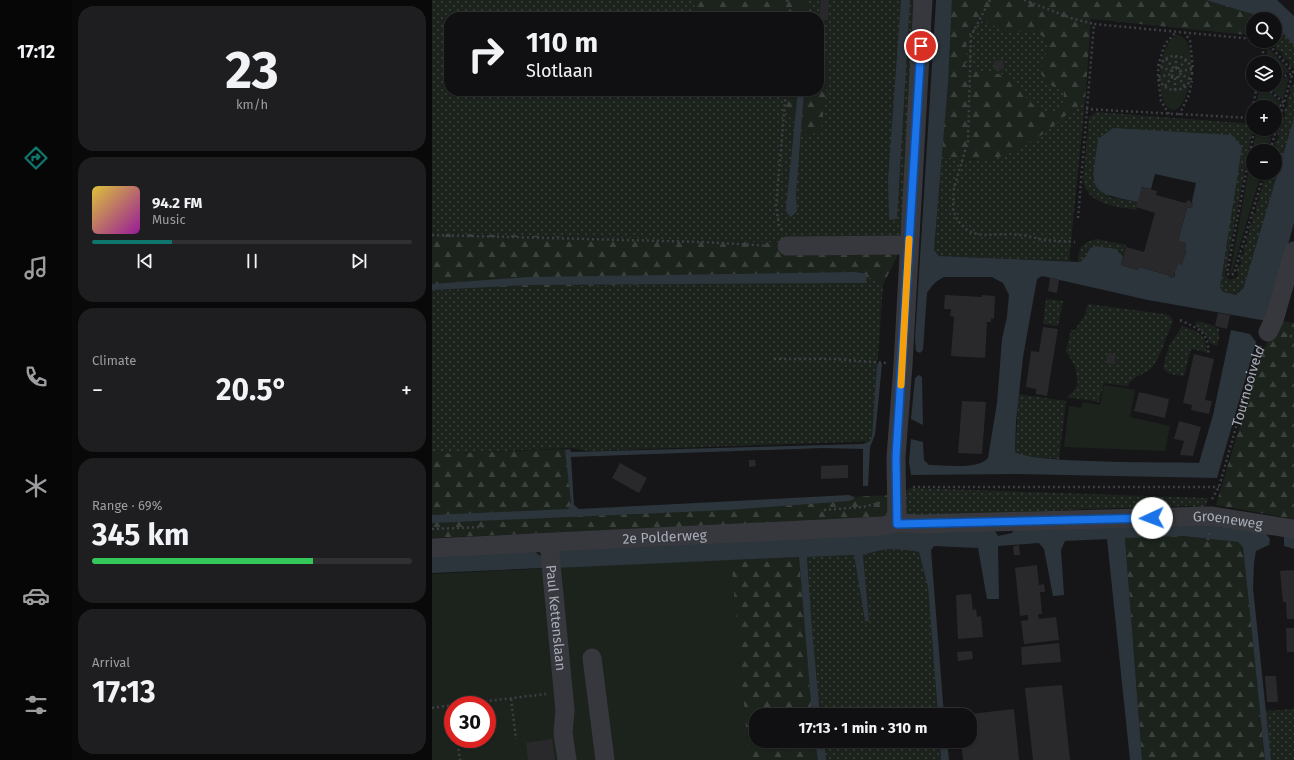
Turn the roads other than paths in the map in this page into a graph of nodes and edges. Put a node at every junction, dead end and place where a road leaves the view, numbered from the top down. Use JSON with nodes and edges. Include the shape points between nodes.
{"nodes":[{"id":1,"x":924,"y":0,"type":"edge"},
{"id":2,"x":908,"y":245,"type":"junction"},
{"id":3,"x":787,"y":246,"type":"road end"},
{"id":4,"x":1294,"y":251,"type":"edge"},
{"id":5,"x":1268,"y":332,"type":"road end"},
{"id":6,"x":897,"y":524,"type":"junction"},
{"id":7,"x":1294,"y":529,"type":"edge"},
{"id":8,"x":549,"y":543,"type":"junction"},
{"id":9,"x":432,"y":548,"type":"edge"},
{"id":10,"x":592,"y":658,"type":"dead end"},
{"id":11,"x":567,"y":760,"type":"edge"},
{"id":12,"x":605,"y":760,"type":"edge"}],
"edges":[{"from":1,"to":2,"type":"street"},
{"from":2,"to":3,"type":"street"},
{"from":2,"to":6,"type":"street","via":[[896,457]]},
{"from":4,"to":5,"type":"street","name":"Tournooiveld","via":[[1274,320]]},
{"from":6,"to":7,"type":"street","name":"Groeneweg","via":[[1211,516]]},
{"from":6,"to":8,"type":"street","name":"2e Polderweg"},
{"from":8,"to":9,"type":"street","name":"2e Polderweg"},
{"from":8,"to":11,"type":"street","name":"Paul Kettenslaan","via":[[565,710],[563,733]]},
{"from":10,"to":12,"type":"street"}]}
